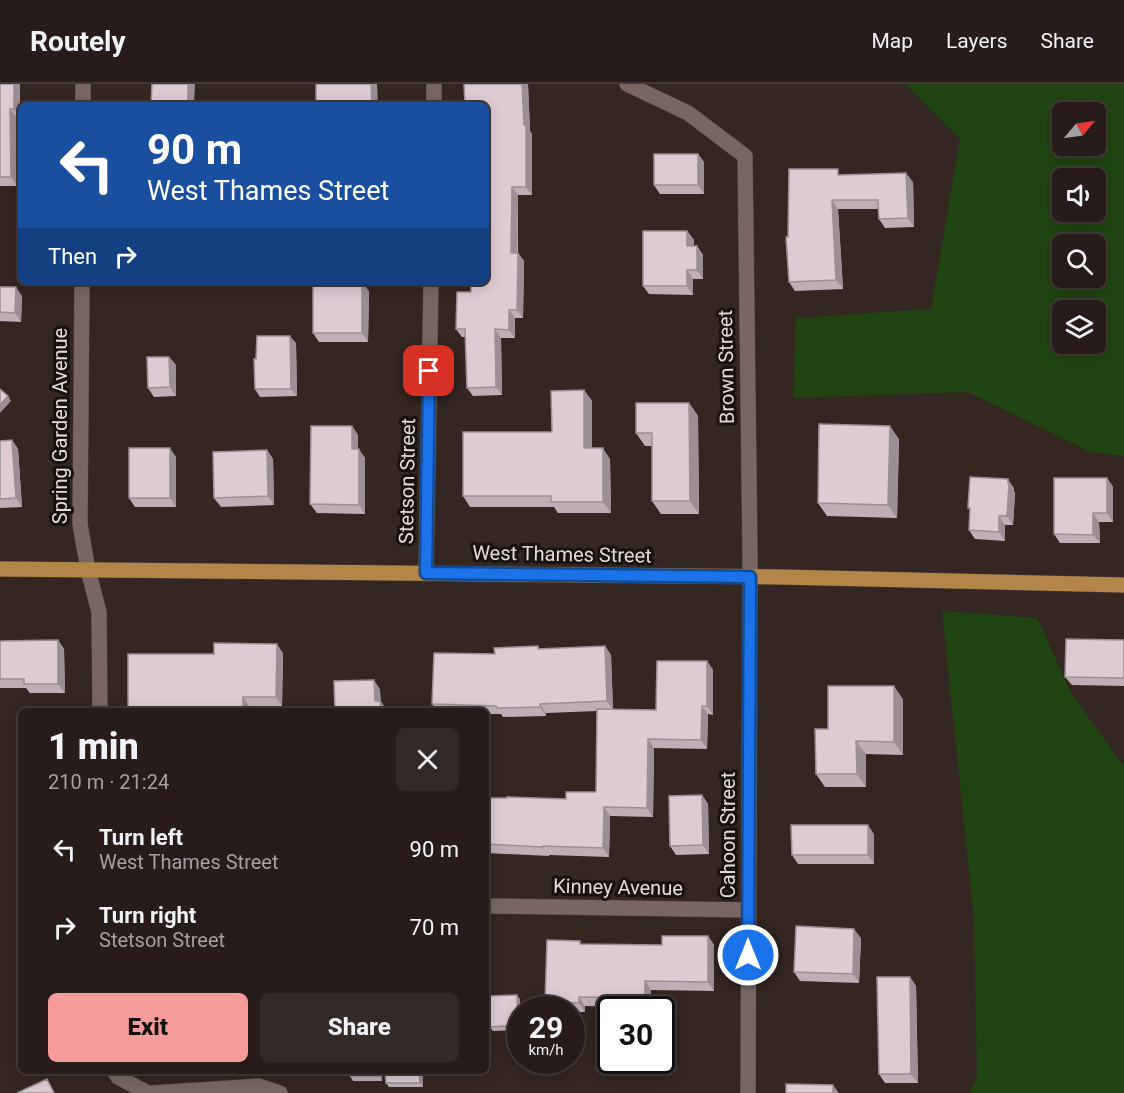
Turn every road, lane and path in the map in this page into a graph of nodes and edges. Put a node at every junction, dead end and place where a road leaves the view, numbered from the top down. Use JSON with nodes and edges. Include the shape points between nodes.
{"nodes":[{"id":1,"x":83,"y":84,"type":"edge"},
{"id":2,"x":434,"y":84,"type":"edge"},
{"id":3,"x":627,"y":84,"type":"edge"},
{"id":4,"x":83,"y":102,"type":"edge"},
{"id":5,"x":434,"y":102,"type":"edge"},
{"id":6,"x":82,"y":285,"type":"edge"},
{"id":7,"x":431,"y":285,"type":"edge"},
{"id":8,"x":0,"y":569,"type":"edge"},
{"id":9,"x":88,"y":570,"type":"junction"},
{"id":10,"x":426,"y":573,"type":"junction"},
{"id":11,"x":750,"y":577,"type":"junction"},
{"id":12,"x":1124,"y":585,"type":"edge"},
{"id":13,"x":100,"y":708,"type":"edge"},
{"id":14,"x":489,"y":906,"type":"edge"},
{"id":15,"x":748,"y":909,"type":"junction"},
{"id":16,"x":116,"y":1074,"type":"edge"},
{"id":17,"x":150,"y":1093,"type":"edge"},
{"id":18,"x":280,"y":1093,"type":"edge"},
{"id":19,"x":748,"y":1093,"type":"edge"}],
"edges":[{"from":1,"to":4,"type":"street"},
{"from":2,"to":5,"type":"street"},
{"from":3,"to":11,"type":"street","name":"Brown Street","via":[[688,112],[745,156]]},
{"from":6,"to":9,"type":"street","name":"Spring Garden Avenue","via":[[80,524]]},
{"from":7,"to":10,"type":"street","name":"Stetson Street"},
{"from":8,"to":9,"type":"main road","name":"West Thames Street"},
{"from":9,"to":10,"type":"main road","name":"West Thames Street"},
{"from":9,"to":13,"type":"street","name":"Spring Garden Avenue","via":[[99,612]]},
{"from":10,"to":11,"type":"main road","name":"West Thames Street"},
{"from":11,"to":12,"type":"main road","name":"West Thames Street"},
{"from":11,"to":15,"type":"street","name":"Cahoon Street"},
{"from":14,"to":15,"type":"street","name":"Kinney Avenue"},
{"from":15,"to":19,"type":"street","name":"Cahoon Street"},
{"from":16,"to":17,"type":"street"},
{"from":17,"to":18,"type":"street","via":[[259,1086]]}]}
